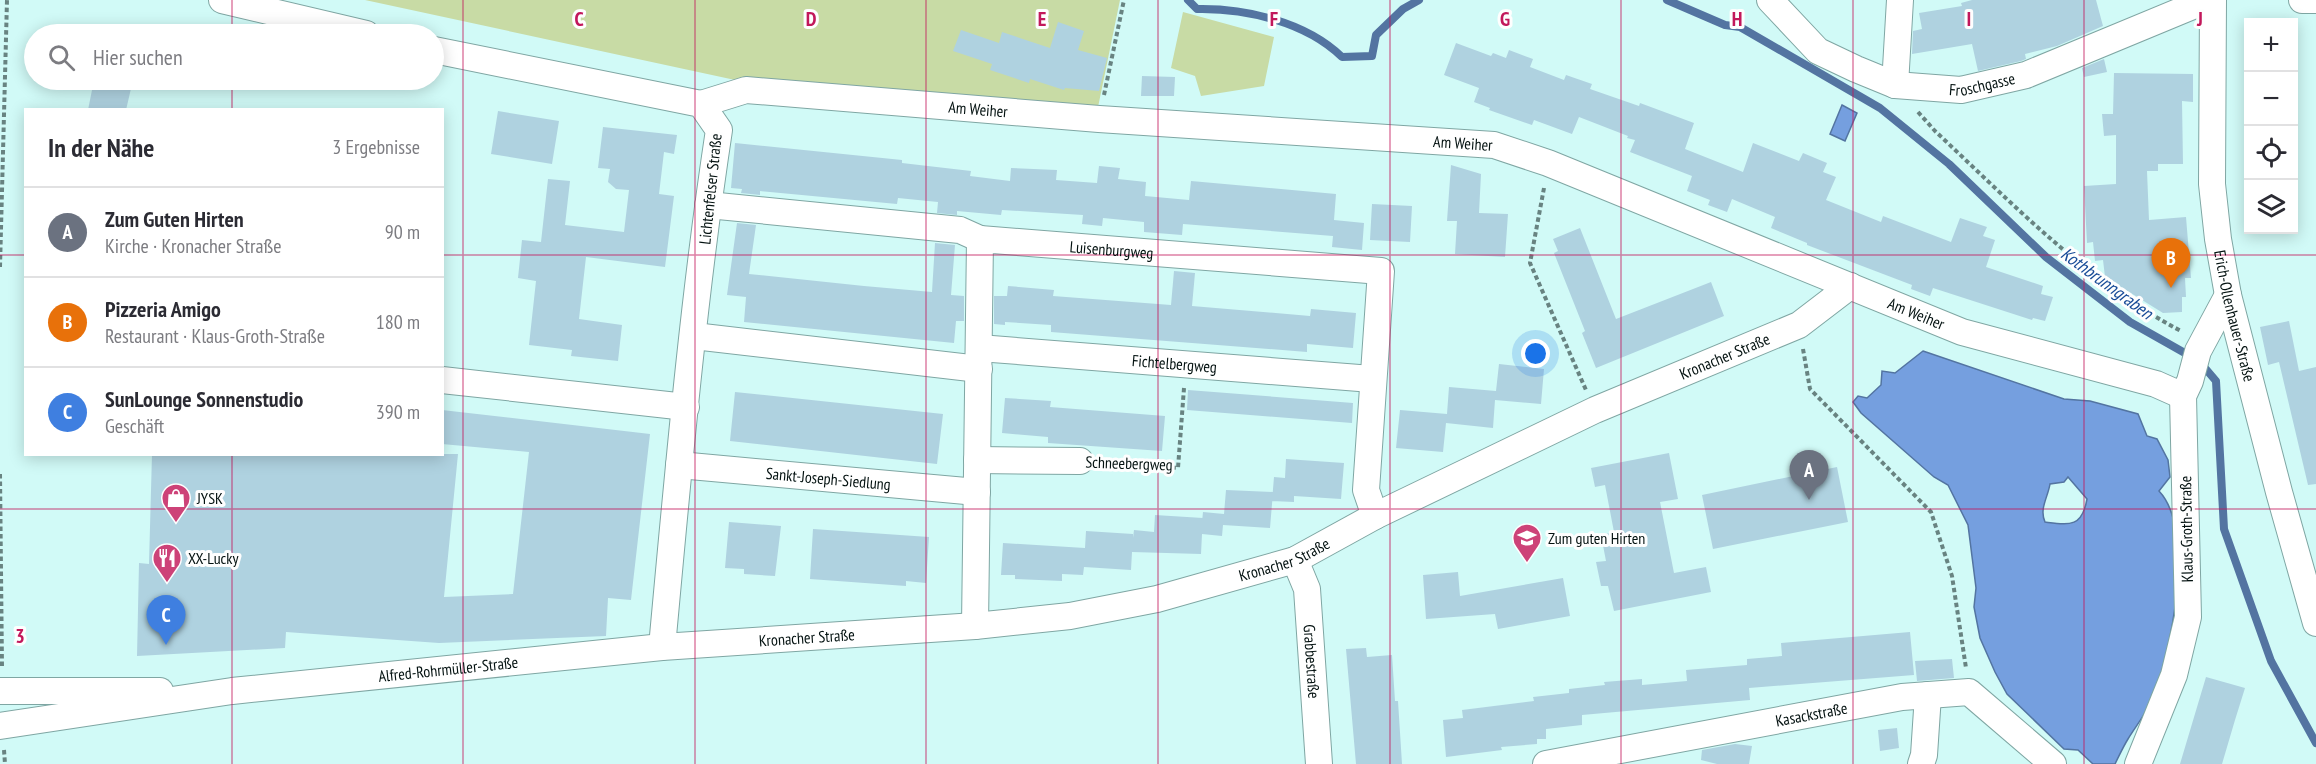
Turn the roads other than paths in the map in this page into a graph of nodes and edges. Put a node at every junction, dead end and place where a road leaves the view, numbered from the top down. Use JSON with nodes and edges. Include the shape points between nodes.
{"nodes":[{"id":1,"x":222,"y":0,"type":"edge"},
{"id":2,"x":1770,"y":0,"type":"edge"},
{"id":3,"x":1900,"y":0,"type":"edge"},
{"id":4,"x":2206,"y":0,"type":"edge"},
{"id":5,"x":2213,"y":0,"type":"edge"},
{"id":6,"x":2302,"y":0,"type":"edge"},
{"id":7,"x":2316,"y":0,"type":"edge"},
{"id":8,"x":324,"y":24,"type":"edge"},
{"id":9,"x":444,"y":52,"type":"edge"},
{"id":10,"x":1895,"y":86,"type":"junction"},
{"id":11,"x":701,"y":104,"type":"junction"},
{"id":12,"x":708,"y":205,"type":"junction"},
{"id":13,"x":980,"y":239,"type":"junction"},
{"id":14,"x":1850,"y":286,"type":"junction"},
{"id":15,"x":2228,"y":295,"type":"junction"},
{"id":16,"x":694,"y":336,"type":"junction"},
{"id":17,"x":979,"y":358,"type":"junction"},
{"id":18,"x":444,"y":380,"type":"edge"},
{"id":19,"x":1372,"y":380,"type":"junction"},
{"id":20,"x":2186,"y":389,"type":"junction"},
{"id":21,"x":686,"y":407,"type":"junction"},
{"id":22,"x":977,"y":460,"type":"junction"},
{"id":23,"x":1080,"y":461,"type":"road end"},
{"id":24,"x":679,"y":465,"type":"junction"},
{"id":25,"x":977,"y":492,"type":"junction"},
{"id":26,"x":1375,"y":516,"type":"junction"},
{"id":27,"x":1295,"y":560,"type":"junction"},
{"id":28,"x":2316,"y":623,"type":"edge"},
{"id":29,"x":975,"y":626,"type":"junction"},
{"id":30,"x":662,"y":647,"type":"junction"},
{"id":31,"x":0,"y":691,"type":"edge"},
{"id":32,"x":232,"y":692,"type":"junction"},
{"id":33,"x":1928,"y":695,"type":"junction"},
{"id":34,"x":1,"y":726,"type":"edge"},
{"id":35,"x":1319,"y":764,"type":"edge"},
{"id":36,"x":1546,"y":764,"type":"edge"},
{"id":37,"x":1921,"y":764,"type":"edge"},
{"id":38,"x":2053,"y":764,"type":"edge"},
{"id":39,"x":2138,"y":764,"type":"edge"}],
"edges":[{"from":1,"to":8,"type":"street"},
{"from":2,"to":10,"type":"street","name":"Froschgasse","via":[[1818,51]]},
{"from":3,"to":10,"type":"street"},
{"from":4,"to":10,"type":"street","name":"Froschgasse","via":[[2026,75],[1961,90]]},
{"from":5,"to":15,"type":"street","name":"Erich-Ollenhauer-Straße","via":[[2212,184]]},
{"from":6,"to":7,"type":"street"},
{"from":9,"to":11,"type":"street"},
{"from":11,"to":12,"type":"street","name":"Lichtenfelser Straße","via":[[719,130]]},
{"from":11,"to":14,"type":"street","name":"Am Weiher","via":[[746,90],[1099,119],[1494,145],[1548,163]]},
{"from":12,"to":13,"type":"street","via":[[960,230]]},
{"from":12,"to":16,"type":"street","name":"Lichtenfelser Straße"},
{"from":13,"to":17,"type":"street"},
{"from":13,"to":19,"type":"street","name":"Luisenburgweg","via":[[1381,271]]},
{"from":14,"to":20,"type":"street","name":"Am Weiher","via":[[1962,332]]},
{"from":14,"to":26,"type":"street","name":"Kronacher Straße","via":[[1799,325],[1595,410]]},
{"from":15,"to":20,"type":"street","name":"Klaus-Groth-Straße","via":[[2200,347]]},
{"from":15,"to":28,"type":"street","name":"Erich-Ollenhauer-Straße"},
{"from":16,"to":17,"type":"street"},
{"from":16,"to":21,"type":"street","name":"Lichtenfelser Straße"},
{"from":17,"to":19,"type":"street","name":"Fichtelbergweg","via":[[1186,364]]},
{"from":17,"to":22,"type":"street"},
{"from":18,"to":21,"type":"street"},
{"from":19,"to":26,"type":"street","name":"Luisenburgweg","via":[[1366,490]]},
{"from":20,"to":39,"type":"street","name":"Klaus-Groth-Straße","via":[[2188,617],[2174,675]]},
{"from":21,"to":24,"type":"street","name":"Lichtenfelser Straße"},
{"from":22,"to":23,"type":"street","name":"Schneebergweg"},
{"from":22,"to":25,"type":"street"},
{"from":24,"to":25,"type":"street","name":"Sankt-Joseph-Siedlung"},
{"from":24,"to":30,"type":"street","name":"Lichtenfelser Straße"},
{"from":25,"to":29,"type":"street"},
{"from":26,"to":27,"type":"street","name":"Kronacher Straße"},
{"from":27,"to":29,"type":"street","name":"Kronacher Straße","via":[[1157,599],[1070,616]]},
{"from":27,"to":35,"type":"street","name":"Grabbestraße","via":[[1307,590]]},
{"from":29,"to":30,"type":"street","name":"Kronacher Straße"},
{"from":30,"to":32,"type":"street","name":"Alfred-Rohrmüller-Straße"},
{"from":31,"to":32,"type":"street","name":"Alfred-Rohrmüller-Straße"},
{"from":32,"to":34,"type":"street","name":"Alfred-Rohrmüller-Straße"},
{"from":33,"to":36,"type":"street","name":"Kasackstraße"},
{"from":33,"to":37,"type":"street"},
{"from":33,"to":38,"type":"street","name":"Kasackstraße","via":[[1969,692]]}]}
